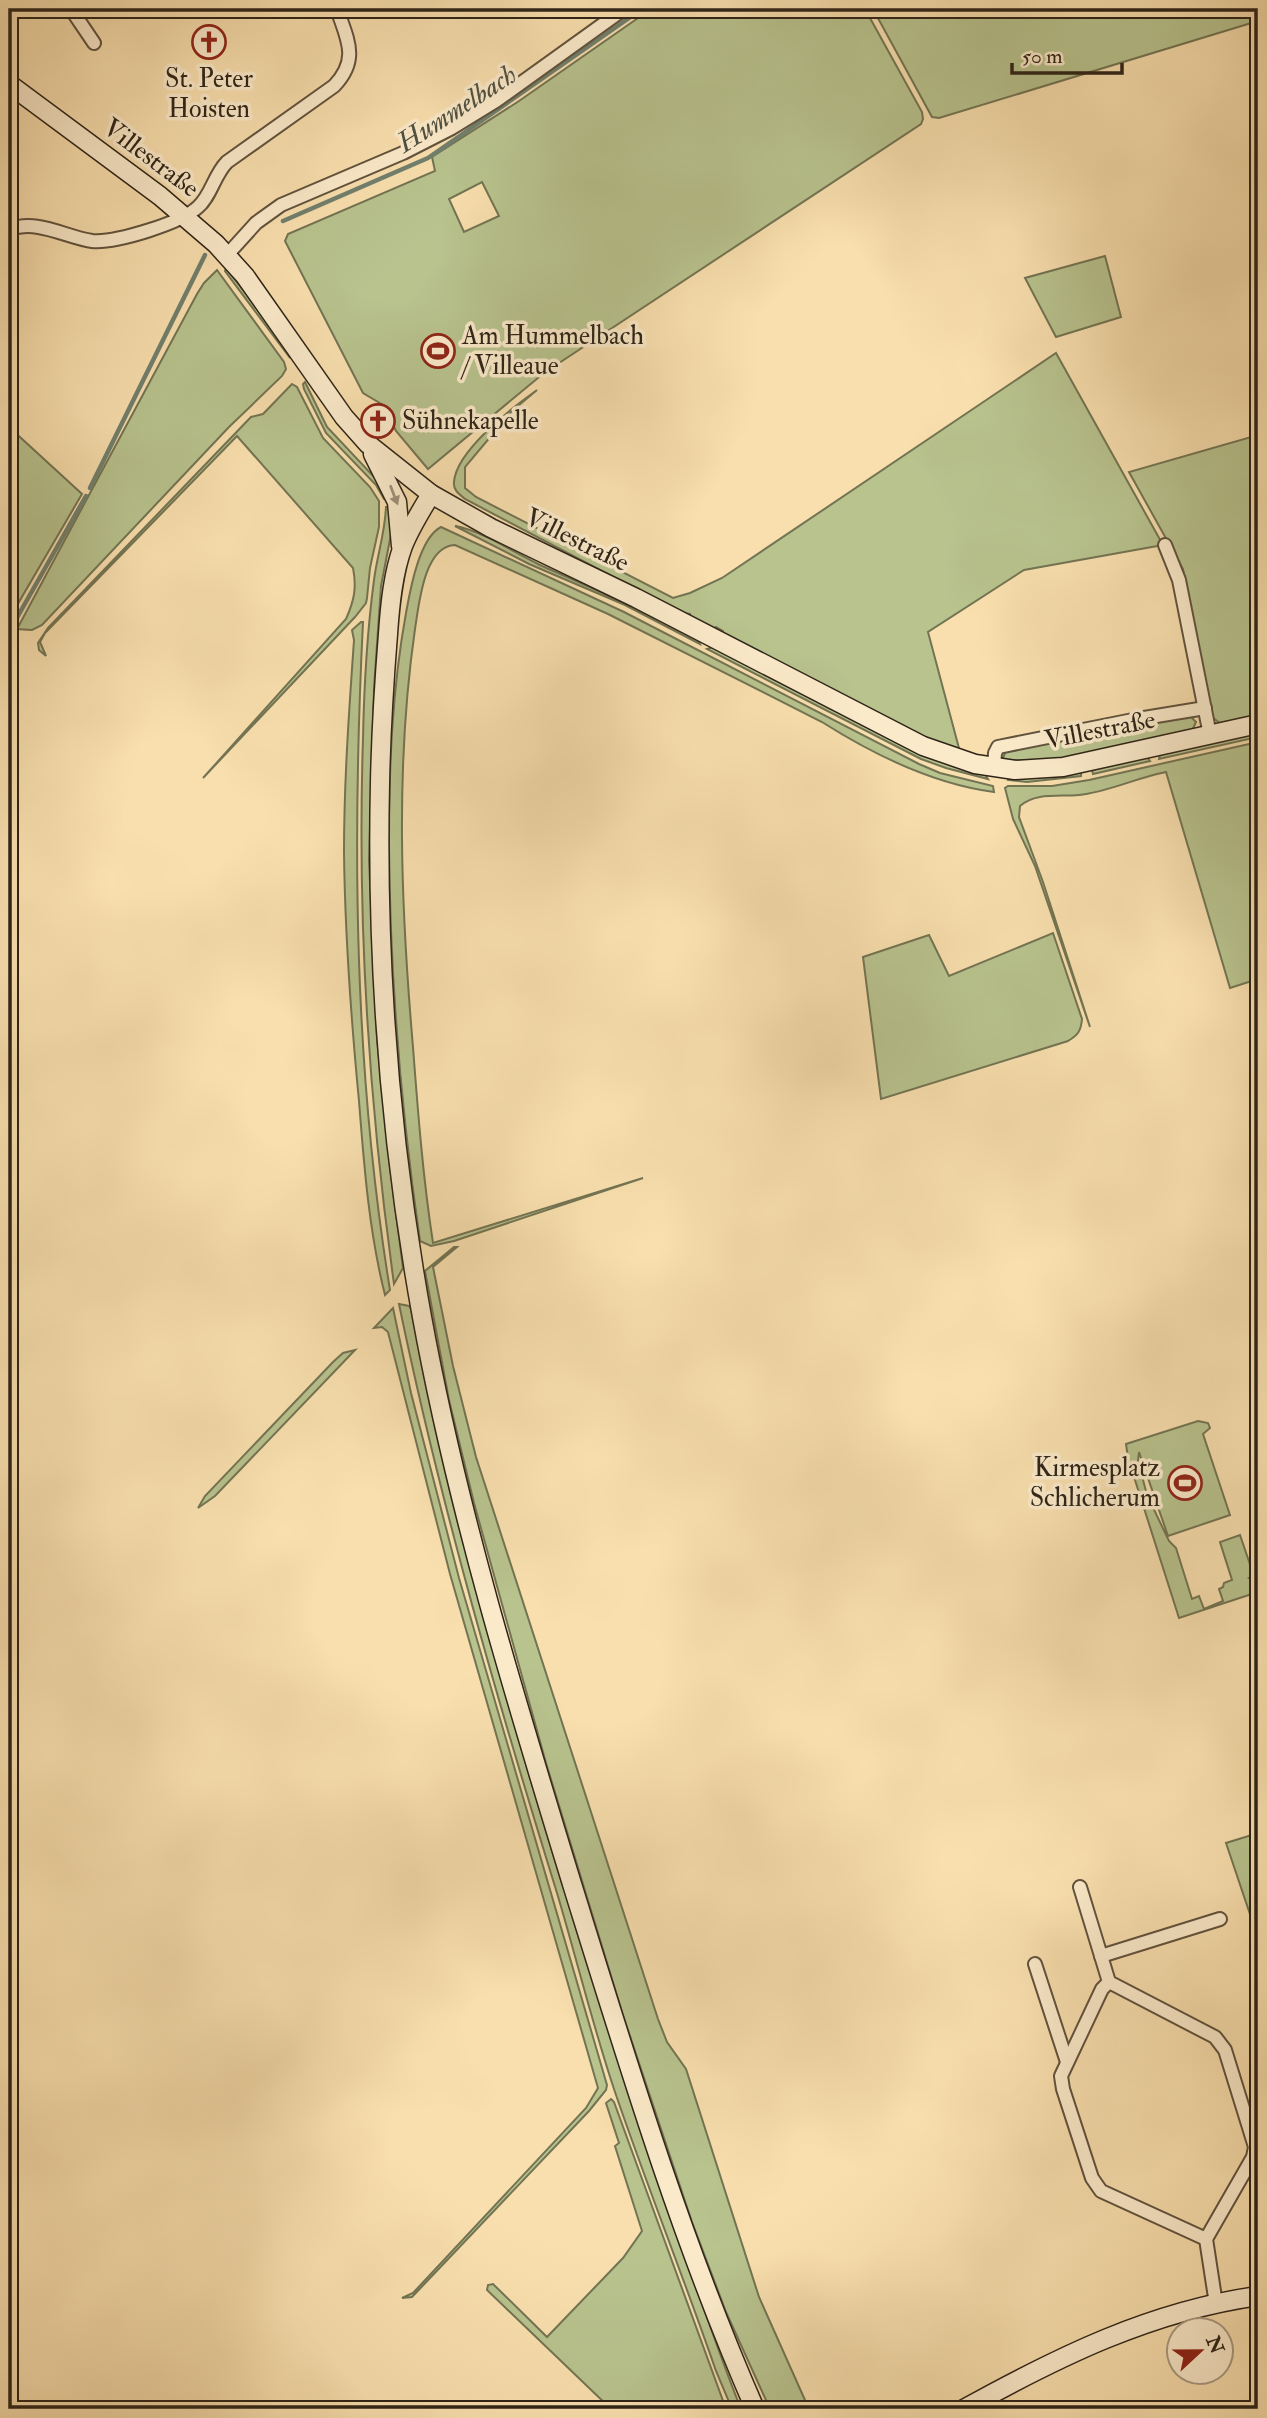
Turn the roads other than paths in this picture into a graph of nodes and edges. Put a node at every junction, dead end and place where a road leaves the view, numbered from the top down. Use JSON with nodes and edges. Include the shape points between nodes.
{"nodes":[{"id":1,"x":71,"y":9,"type":"edge"},
{"id":2,"x":337,"y":9,"type":"edge"},
{"id":3,"x":624,"y":9,"type":"edge"},
{"id":4,"x":94,"y":43,"type":"dead end"},
{"id":5,"x":9,"y":84,"type":"edge"},
{"id":6,"x":185,"y":216,"type":"junction"},
{"id":7,"x":9,"y":230,"type":"edge"},
{"id":8,"x":227,"y":255,"type":"junction"},
{"id":9,"x":368,"y":444,"type":"junction"},
{"id":10,"x":431,"y":494,"type":"junction"},
{"id":11,"x":1165,"y":545,"type":"dead end"},
{"id":12,"x":401,"y":550,"type":"junction"},
{"id":13,"x":1205,"y":708,"type":"junction"},
{"id":14,"x":1258,"y":724,"type":"edge"},
{"id":15,"x":1210,"y":735,"type":"junction"},
{"id":16,"x":994,"y":767,"type":"junction"},
{"id":17,"x":1080,"y":1887,"type":"dead end"},
{"id":18,"x":1220,"y":1919,"type":"dead end"},
{"id":19,"x":1101,"y":1956,"type":"junction"},
{"id":20,"x":1035,"y":1964,"type":"dead end"},
{"id":21,"x":1109,"y":1982,"type":"junction"},
{"id":22,"x":1068,"y":2062,"type":"junction"},
{"id":23,"x":1206,"y":2239,"type":"junction"},
{"id":24,"x":1258,"y":2296,"type":"edge"},
{"id":25,"x":1216,"y":2304,"type":"junction"},
{"id":26,"x":755,"y":2409,"type":"edge"},
{"id":27,"x":964,"y":2409,"type":"edge"}],
"edges":[{"from":1,"to":4,"type":"street"},
{"from":2,"to":6,"type":"street","via":[[350,47],[341,79],[227,162],[199,207]]},
{"from":3,"to":8,"type":"street","via":[[445,132],[281,205],[256,223]]},
{"from":5,"to":6,"type":"main road","name":"Villestraße"},
{"from":6,"to":7,"type":"street","via":[[108,240],[93,241],[24,225]]},
{"from":6,"to":8,"type":"main road","name":"Villestraße"},
{"from":8,"to":9,"type":"main road","name":"Villestraße"},
{"from":9,"to":10,"type":"main road","name":"Villestraße"},
{"from":9,"to":12,"type":"main road","one_way":true,"via":[[397,502]]},
{"from":10,"to":12,"type":"main road"},
{"from":10,"to":16,"type":"main road","name":"Villestraße","via":[[923,746]]},
{"from":11,"to":13,"type":"street","via":[[1180,580]]},
{"from":12,"to":26,"type":"main road","via":[[382,708],[380,927],[396,1135],[425,1332],[482,1573],[575,1894],[681,2218]]},
{"from":13,"to":15,"type":"street"},
{"from":13,"to":16,"type":"street","via":[[998,747]]},
{"from":14,"to":15,"type":"main road","name":"Villestraße"},
{"from":15,"to":16,"type":"main road","name":"Villestraße","via":[[1063,767]]},
{"from":17,"to":19,"type":"street"},
{"from":18,"to":19,"type":"street"},
{"from":19,"to":21,"type":"street"},
{"from":20,"to":22,"type":"street"},
{"from":21,"to":22,"type":"street"},
{"from":21,"to":23,"type":"street","via":[[1215,2037],[1225,2050],[1255,2150]]},
{"from":22,"to":23,"type":"street","via":[[1062,2085],[1097,2187]]},
{"from":23,"to":25,"type":"street"},
{"from":24,"to":25,"type":"main road"},
{"from":25,"to":27,"type":"main road","via":[[1094,2342]]}]}
